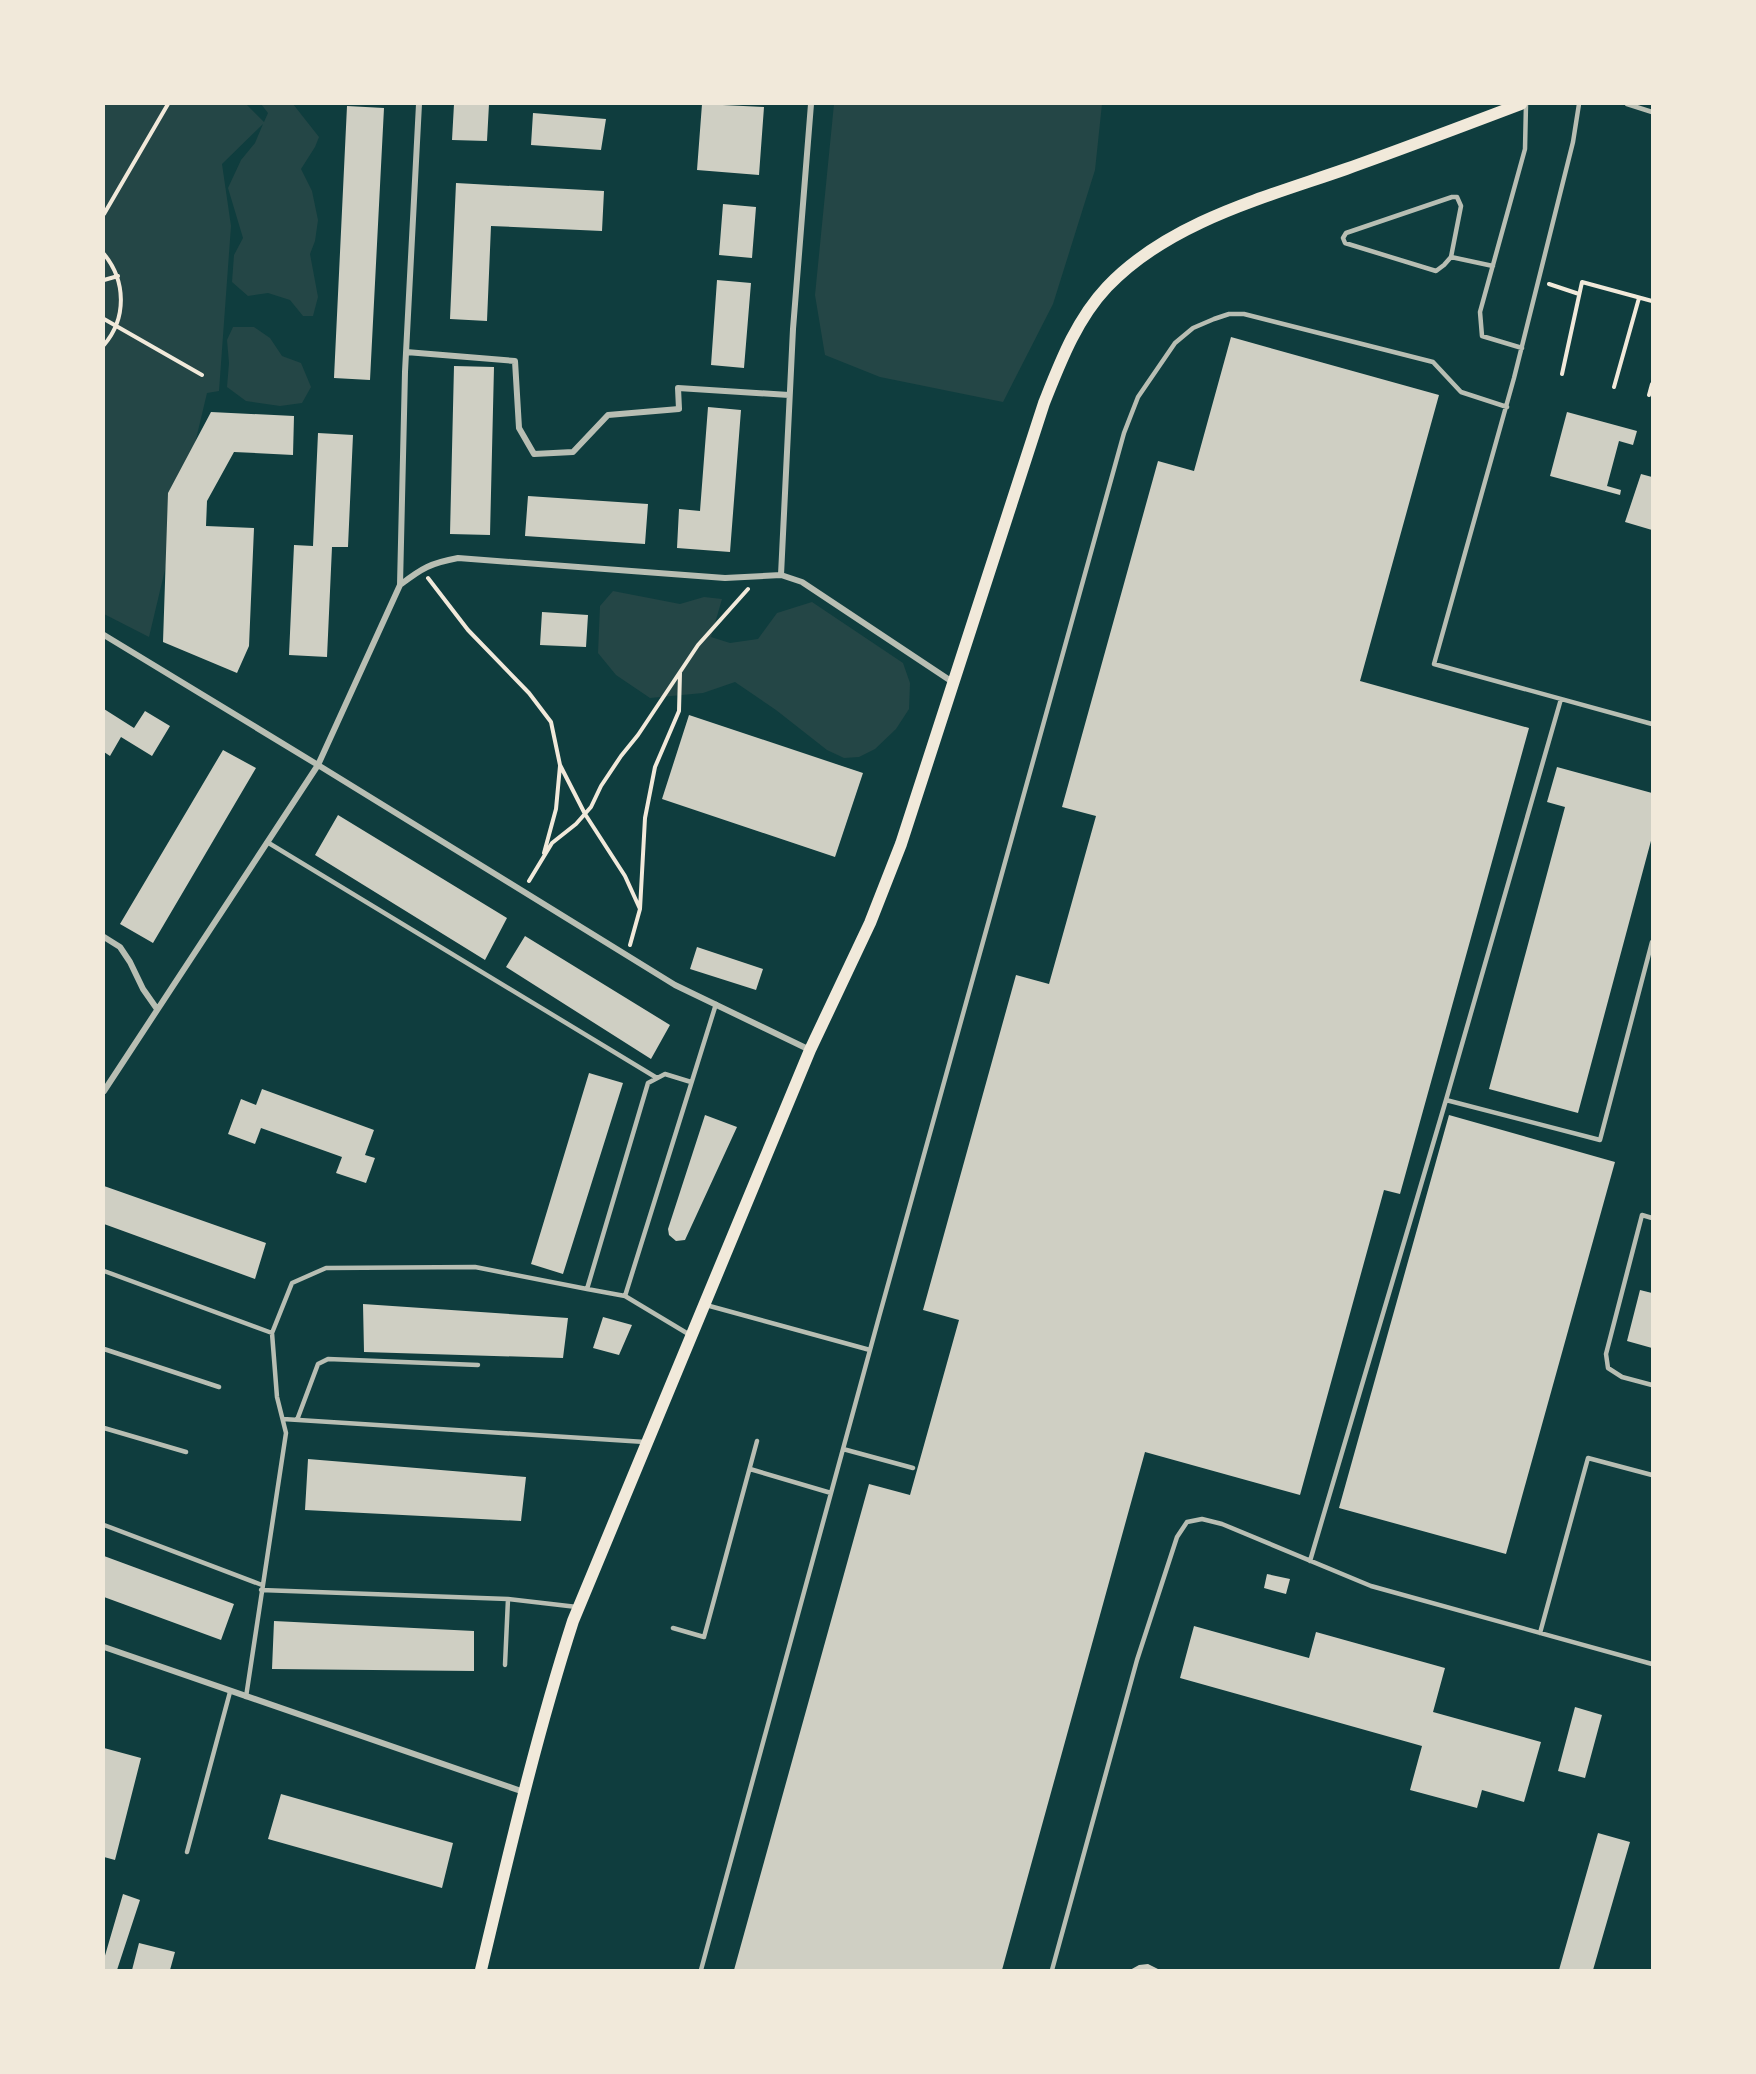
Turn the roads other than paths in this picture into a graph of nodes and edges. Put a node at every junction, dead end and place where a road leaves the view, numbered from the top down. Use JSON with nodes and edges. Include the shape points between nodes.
{"nodes":[{"id":1,"x":419,"y":104,"type":"edge"},
{"id":2,"x":811,"y":104,"type":"edge"},
{"id":3,"x":1521,"y":104,"type":"edge"},
{"id":4,"x":1526,"y":104,"type":"edge"},
{"id":5,"x":1579,"y":104,"type":"edge"},
{"id":6,"x":1627,"y":104,"type":"edge"},
{"id":7,"x":1653,"y":112,"type":"edge"},
{"id":8,"x":1450,"y":257,"type":"junction"},
{"id":9,"x":1493,"y":266,"type":"junction"},
{"id":10,"x":1522,"y":348,"type":"junction"},
{"id":11,"x":406,"y":352,"type":"junction"},
{"id":12,"x":789,"y":395,"type":"junction"},
{"id":13,"x":1507,"y":407,"type":"junction"},
{"id":14,"x":781,"y":575,"type":"junction"},
{"id":15,"x":400,"y":585,"type":"junction"},
{"id":16,"x":104,"y":635,"type":"edge"},
{"id":17,"x":954,"y":683,"type":"junction"},
{"id":18,"x":1561,"y":699,"type":"junction"},
{"id":19,"x":1653,"y":724,"type":"edge"},
{"id":20,"x":318,"y":765,"type":"junction"},
{"id":21,"x":267,"y":842,"type":"junction"},
{"id":22,"x":104,"y":937,"type":"edge"},
{"id":23,"x":1653,"y":942,"type":"edge"},
{"id":24,"x":716,"y":1004,"type":"junction"},
{"id":25,"x":158,"y":1009,"type":"junction"},
{"id":26,"x":810,"y":1050,"type":"junction"},
{"id":27,"x":657,"y":1078,"type":"junction"},
{"id":28,"x":691,"y":1082,"type":"junction"},
{"id":29,"x":104,"y":1091,"type":"edge"},
{"id":30,"x":1446,"y":1100,"type":"junction"},
{"id":31,"x":1653,"y":1218,"type":"edge"},
{"id":32,"x":104,"y":1271,"type":"edge"},
{"id":33,"x":587,"y":1289,"type":"junction"},
{"id":34,"x":625,"y":1296,"type":"junction"},
{"id":35,"x":706,"y":1305,"type":"junction"},
{"id":36,"x":272,"y":1333,"type":"junction"},
{"id":37,"x":692,"y":1336,"type":"junction"},
{"id":38,"x":104,"y":1349,"type":"edge"},
{"id":39,"x":870,"y":1350,"type":"junction"},
{"id":40,"x":478,"y":1365,"type":"dead end"},
{"id":41,"x":1653,"y":1385,"type":"edge"},
{"id":42,"x":219,"y":1387,"type":"dead end"},
{"id":43,"x":283,"y":1419,"type":"junction"},
{"id":44,"x":297,"y":1420,"type":"junction"},
{"id":45,"x":104,"y":1428,"type":"edge"},
{"id":46,"x":757,"y":1441,"type":"dead end"},
{"id":47,"x":648,"y":1442,"type":"junction"},
{"id":48,"x":843,"y":1449,"type":"junction"},
{"id":49,"x":186,"y":1452,"type":"dead end"},
{"id":50,"x":913,"y":1468,"type":"dead end"},
{"id":51,"x":750,"y":1469,"type":"junction"},
{"id":52,"x":1653,"y":1475,"type":"edge"},
{"id":53,"x":831,"y":1493,"type":"junction"},
{"id":54,"x":104,"y":1525,"type":"edge"},
{"id":55,"x":1310,"y":1561,"type":"junction"},
{"id":56,"x":262,"y":1587,"type":"junction"},
{"id":57,"x":508,"y":1599,"type":"junction"},
{"id":58,"x":579,"y":1607,"type":"junction"},
{"id":59,"x":673,"y":1628,"type":"dead end"},
{"id":60,"x":1540,"y":1633,"type":"junction"},
{"id":61,"x":104,"y":1647,"type":"edge"},
{"id":62,"x":1653,"y":1664,"type":"edge"},
{"id":63,"x":505,"y":1665,"type":"dead end"},
{"id":64,"x":230,"y":1692,"type":"junction"},
{"id":65,"x":246,"y":1697,"type":"junction"},
{"id":66,"x":524,"y":1792,"type":"junction"},
{"id":67,"x":187,"y":1852,"type":"dead end"},
{"id":68,"x":481,"y":1971,"type":"edge"},
{"id":69,"x":702,"y":1971,"type":"edge"},
{"id":70,"x":1052,"y":1971,"type":"edge"}],
"edges":[{"from":1,"to":11,"type":"street"},
{"from":2,"to":12,"type":"street"},
{"from":3,"to":17,"type":"main road","via":[[1259,199],[1189,229],[1150,250],[1105,289],[1075,333],[1044,403]]},
{"from":4,"to":9,"type":"lane","via":[[1525,149]]},
{"from":5,"to":10,"type":"lane"},
{"from":6,"to":7,"type":"lane"},
{"from":8,"to":8,"type":"lane","via":[[1461,206],[1457,197],[1346,233],[1343,238],[1345,243],[1437,271]]},
{"from":8,"to":9,"type":"lane"},
{"from":9,"to":10,"type":"lane","via":[[1480,312],[1482,336]]},
{"from":10,"to":13,"type":"lane"},
{"from":11,"to":12,"type":"street","via":[[515,361],[519,428],[534,454],[573,452],[608,415],[679,409],[678,388]]},
{"from":11,"to":15,"type":"street"},
{"from":12,"to":14,"type":"street"},
{"from":13,"to":18,"type":"lane","via":[[1434,664]]},
{"from":13,"to":39,"type":"lane","via":[[1461,392],[1432,362],[1244,314],[1229,314],[1193,328],[1175,344],[1138,397],[1124,433]]},
{"from":14,"to":15,"type":"street","via":[[725,578],[458,558],[421,569]]},
{"from":14,"to":17,"type":"street","via":[[802,582]]},
{"from":15,"to":20,"type":"street"},
{"from":16,"to":20,"type":"street"},
{"from":17,"to":26,"type":"main road","via":[[901,844],[870,923]]},
{"from":18,"to":19,"type":"lane"},
{"from":18,"to":30,"type":"lane"},
{"from":20,"to":21,"type":"street"},
{"from":20,"to":24,"type":"street","via":[[675,985]]},
{"from":21,"to":25,"type":"street"},
{"from":21,"to":27,"type":"lane"},
{"from":22,"to":25,"type":"street","via":[[120,947]]},
{"from":23,"to":30,"type":"lane","via":[[1600,1140]]},
{"from":24,"to":26,"type":"street"},
{"from":24,"to":28,"type":"lane"},
{"from":25,"to":29,"type":"street"},
{"from":26,"to":35,"type":"main road"},
{"from":27,"to":28,"type":"lane","via":[[665,1074]]},
{"from":27,"to":33,"type":"lane","via":[[648,1083]]},
{"from":28,"to":34,"type":"lane"},
{"from":30,"to":55,"type":"lane"},
{"from":31,"to":41,"type":"lane","via":[[1642,1215],[1606,1354],[1608,1368],[1622,1377]]},
{"from":32,"to":36,"type":"lane"},
{"from":33,"to":34,"type":"lane"},
{"from":33,"to":36,"type":"lane","via":[[475,1266],[326,1268],[292,1282]]},
{"from":34,"to":37,"type":"lane"},
{"from":35,"to":37,"type":"main road"},
{"from":35,"to":39,"type":"lane"},
{"from":36,"to":43,"type":"lane","via":[[277,1397]]},
{"from":37,"to":47,"type":"main road"},
{"from":38,"to":42,"type":"lane"},
{"from":39,"to":48,"type":"lane"},
{"from":40,"to":44,"type":"lane","via":[[328,1359],[318,1364]]},
{"from":43,"to":44,"type":"lane"},
{"from":43,"to":56,"type":"lane","via":[[286,1433]]},
{"from":44,"to":47,"type":"lane"},
{"from":45,"to":49,"type":"lane"},
{"from":46,"to":51,"type":"lane"},
{"from":47,"to":58,"type":"main road"},
{"from":48,"to":50,"type":"lane"},
{"from":48,"to":53,"type":"lane"},
{"from":51,"to":53,"type":"lane"},
{"from":51,"to":59,"type":"lane","via":[[704,1637]]},
{"from":52,"to":60,"type":"lane","via":[[1588,1458]]},
{"from":53,"to":69,"type":"lane"},
{"from":54,"to":56,"type":"lane"},
{"from":55,"to":60,"type":"lane","via":[[1371,1586]]},
{"from":55,"to":70,"type":"lane","via":[[1222,1524],[1202,1519],[1187,1522],[1177,1538],[1137,1660]]},
{"from":56,"to":57,"type":"lane"},
{"from":56,"to":65,"type":"lane"},
{"from":57,"to":58,"type":"lane"},
{"from":57,"to":63,"type":"lane"},
{"from":58,"to":66,"type":"main road","via":[[554,1680]]},
{"from":60,"to":62,"type":"lane"},
{"from":61,"to":64,"type":"street"},
{"from":64,"to":65,"type":"street"},
{"from":64,"to":67,"type":"lane"},
{"from":65,"to":66,"type":"street"},
{"from":66,"to":68,"type":"main road"}]}
